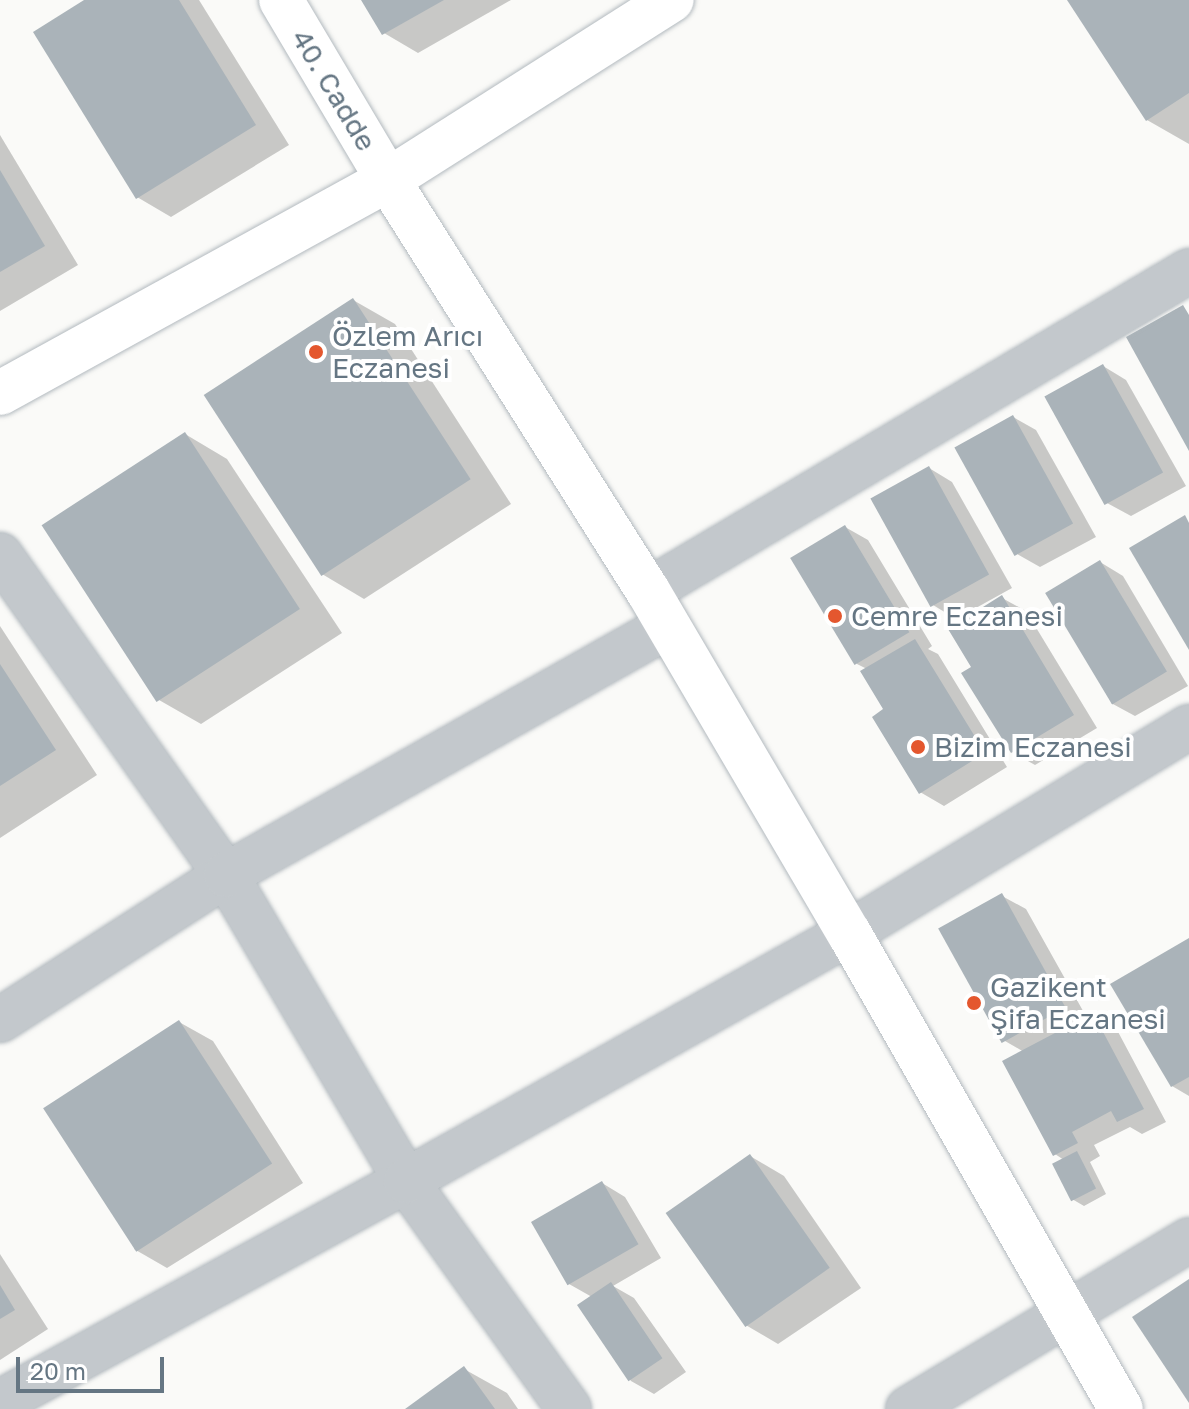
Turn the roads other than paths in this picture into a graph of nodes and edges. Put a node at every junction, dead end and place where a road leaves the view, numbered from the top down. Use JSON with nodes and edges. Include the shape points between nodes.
{"nodes":[{"id":1,"x":281,"y":0,"type":"edge"},
{"id":2,"x":672,"y":0,"type":"edge"},
{"id":3,"x":388,"y":180,"type":"junction"},
{"id":4,"x":1189,"y":271,"type":"edge"},
{"id":5,"x":0,"y":393,"type":"edge"},
{"id":6,"x":0,"y":555,"type":"edge"},
{"id":7,"x":658,"y":608,"type":"junction"},
{"id":8,"x":1189,"y":727,"type":"edge"},
{"id":9,"x":226,"y":875,"type":"junction"},
{"id":10,"x":849,"y":933,"type":"junction"},
{"id":11,"x":0,"y":1020,"type":"edge"},
{"id":12,"x":406,"y":1181,"type":"junction"},
{"id":13,"x":1189,"y":1240,"type":"edge"},
{"id":14,"x":1068,"y":1316,"type":"junction"},
{"id":15,"x":26,"y":1399,"type":"edge"},
{"id":16,"x":569,"y":1409,"type":"edge"},
{"id":17,"x":908,"y":1409,"type":"edge"},
{"id":18,"x":1121,"y":1409,"type":"edge"}],
"edges":[{"from":1,"to":3,"type":"street","name":"40. Cadde"},
{"from":2,"to":3,"type":"street"},
{"from":3,"to":5,"type":"street"},
{"from":3,"to":7,"type":"street","name":"40. Cadde"},
{"from":4,"to":7,"type":"street"},
{"from":6,"to":9,"type":"street"},
{"from":7,"to":9,"type":"street"},
{"from":7,"to":10,"type":"street","name":"40. Cadde"},
{"from":8,"to":10,"type":"street"},
{"from":9,"to":11,"type":"street"},
{"from":9,"to":12,"type":"street"},
{"from":10,"to":12,"type":"street"},
{"from":10,"to":14,"type":"street","name":"40. Cadde"},
{"from":12,"to":15,"type":"street"},
{"from":12,"to":16,"type":"street"},
{"from":13,"to":14,"type":"street"},
{"from":14,"to":17,"type":"street"},
{"from":14,"to":18,"type":"street","name":"40. Cadde"}]}
